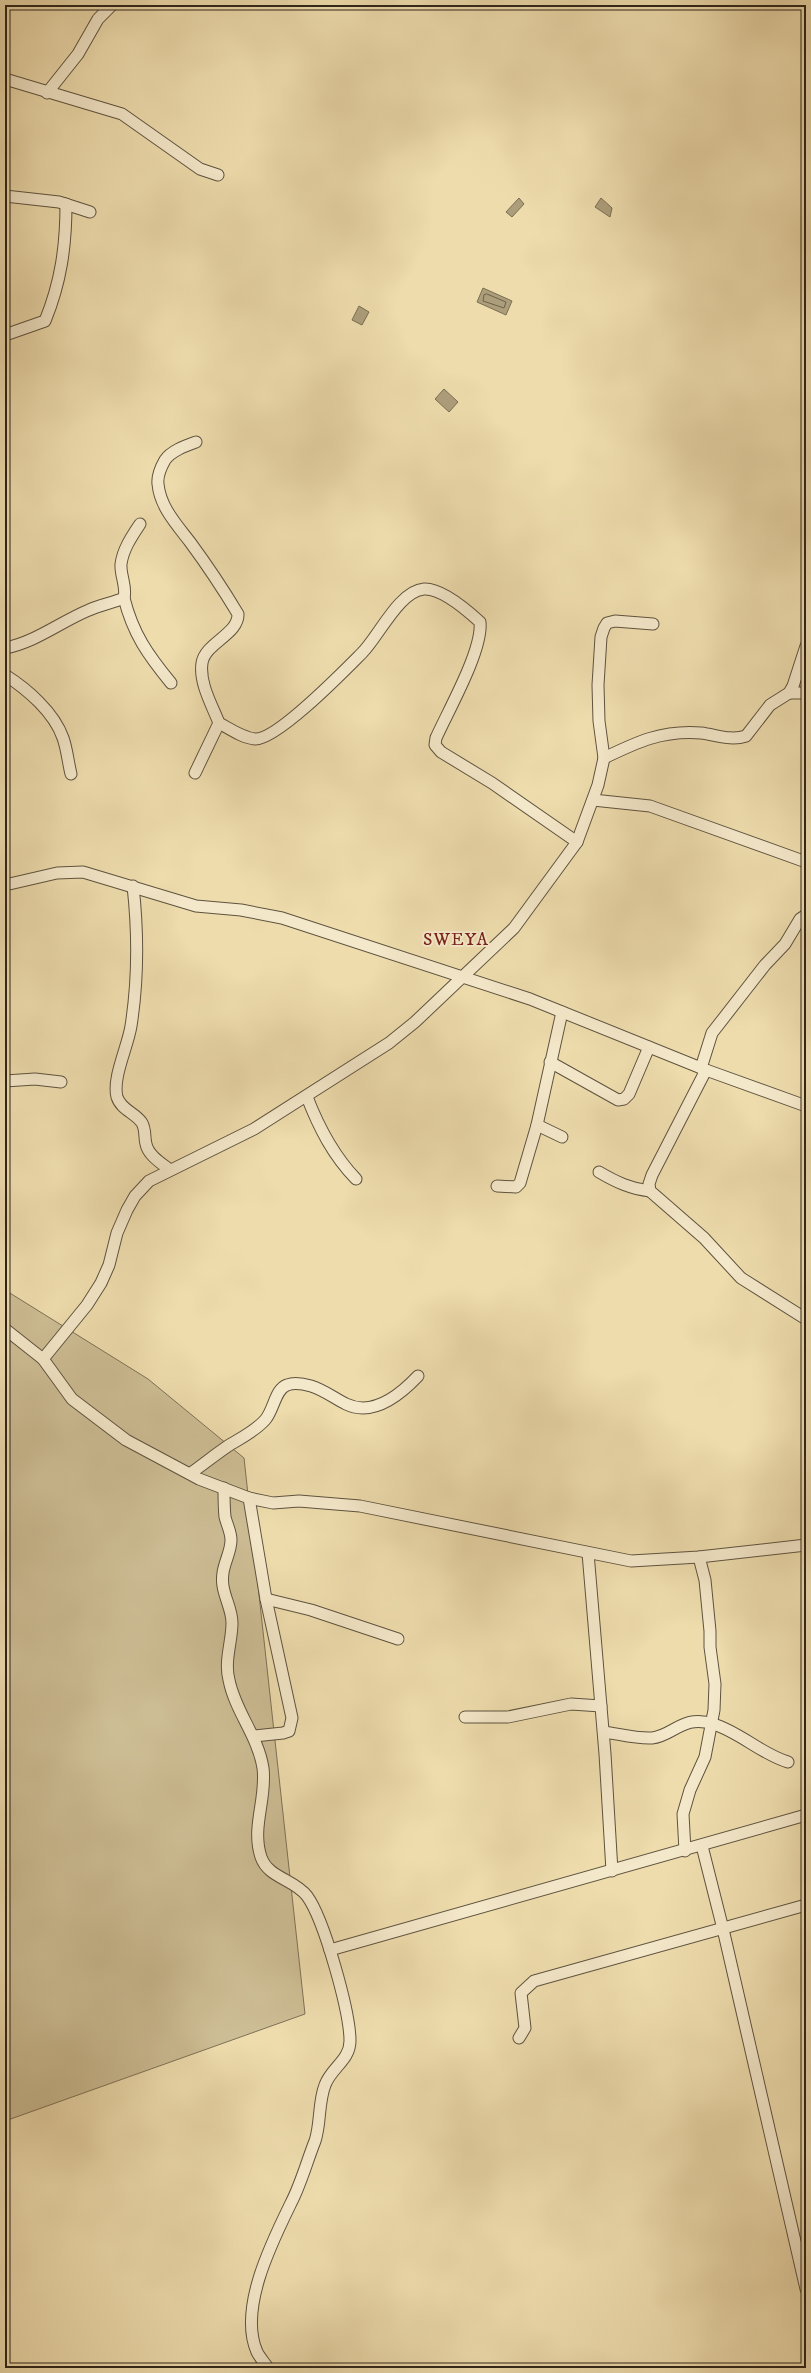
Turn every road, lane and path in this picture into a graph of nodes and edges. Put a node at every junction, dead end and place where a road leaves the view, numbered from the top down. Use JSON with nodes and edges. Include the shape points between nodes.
{"nodes":[{"id":1,"x":112,"y":5,"type":"edge"},
{"id":2,"x":5,"y":79,"type":"edge"},
{"id":3,"x":47,"y":93,"type":"junction"},
{"id":4,"x":218,"y":175,"type":"dead end"},
{"id":5,"x":5,"y":196,"type":"edge"},
{"id":6,"x":66,"y":204,"type":"junction"},
{"id":7,"x":90,"y":212,"type":"dead end"},
{"id":8,"x":5,"y":335,"type":"edge"},
{"id":9,"x":196,"y":442,"type":"dead end"},
{"id":10,"x":140,"y":524,"type":"dead end"},
{"id":11,"x":124,"y":598,"type":"junction"},
{"id":12,"x":653,"y":624,"type":"dead end"},
{"id":13,"x":806,"y":646,"type":"edge"},
{"id":14,"x":5,"y":648,"type":"edge"},
{"id":15,"x":5,"y":675,"type":"edge"},
{"id":16,"x":171,"y":683,"type":"dead end"},
{"id":17,"x":788,"y":693,"type":"junction"},
{"id":18,"x":806,"y":693,"type":"edge"},
{"id":19,"x":219,"y":723,"type":"junction"},
{"id":20,"x":604,"y":758,"type":"junction"},
{"id":21,"x":194,"y":773,"type":"dead end"},
{"id":22,"x":71,"y":774,"type":"dead end"},
{"id":23,"x":594,"y":800,"type":"junction"},
{"id":24,"x":576,"y":842,"type":"junction"},
{"id":25,"x":806,"y":862,"type":"edge"},
{"id":26,"x":5,"y":885,"type":"edge"},
{"id":27,"x":133,"y":886,"type":"junction"},
{"id":28,"x":806,"y":915,"type":"edge"},
{"id":29,"x":463,"y":976,"type":"junction"},
{"id":30,"x":562,"y":1012,"type":"junction"},
{"id":31,"x":649,"y":1046,"type":"junction"},
{"id":32,"x":550,"y":1062,"type":"junction"},
{"id":33,"x":703,"y":1069,"type":"junction"},
{"id":34,"x":5,"y":1081,"type":"edge"},
{"id":35,"x":61,"y":1082,"type":"dead end"},
{"id":36,"x":306,"y":1097,"type":"junction"},
{"id":37,"x":806,"y":1106,"type":"edge"},
{"id":38,"x":537,"y":1125,"type":"junction"},
{"id":39,"x":562,"y":1137,"type":"dead end"},
{"id":40,"x":170,"y":1170,"type":"junction"},
{"id":41,"x":599,"y":1172,"type":"dead end"},
{"id":42,"x":356,"y":1179,"type":"dead end"},
{"id":43,"x":497,"y":1186,"type":"dead end"},
{"id":44,"x":650,"y":1191,"type":"junction"},
{"id":45,"x":806,"y":1319,"type":"edge"},
{"id":46,"x":5,"y":1329,"type":"edge"},
{"id":47,"x":43,"y":1359,"type":"junction"},
{"id":48,"x":418,"y":1376,"type":"dead end"},
{"id":49,"x":191,"y":1473,"type":"junction"},
{"id":50,"x":224,"y":1488,"type":"junction"},
{"id":51,"x":249,"y":1498,"type":"junction"},
{"id":52,"x":806,"y":1545,"type":"edge"},
{"id":53,"x":588,"y":1553,"type":"junction"},
{"id":54,"x":699,"y":1557,"type":"junction"},
{"id":55,"x":266,"y":1599,"type":"junction"},
{"id":56,"x":398,"y":1639,"type":"dead end"},
{"id":57,"x":601,"y":1706,"type":"junction"},
{"id":58,"x":465,"y":1717,"type":"dead end"},
{"id":59,"x":712,"y":1723,"type":"junction"},
{"id":60,"x":604,"y":1732,"type":"junction"},
{"id":61,"x":254,"y":1736,"type":"junction"},
{"id":62,"x":788,"y":1762,"type":"dead end"},
{"id":63,"x":806,"y":1816,"type":"edge"},
{"id":64,"x":702,"y":1846,"type":"junction"},
{"id":65,"x":685,"y":1851,"type":"junction"},
{"id":66,"x":612,"y":1871,"type":"junction"},
{"id":67,"x":806,"y":1905,"type":"edge"},
{"id":68,"x":723,"y":1929,"type":"junction"},
{"id":69,"x":330,"y":1950,"type":"junction"},
{"id":70,"x":519,"y":2038,"type":"dead end"},
{"id":71,"x":806,"y":2289,"type":"edge"},
{"id":72,"x":268,"y":2368,"type":"edge"}],
"edges":[{"from":1,"to":3,"type":"street","via":[[98,19],[78,54]]},
{"from":2,"to":3,"type":"street"},
{"from":3,"to":4,"type":"street","via":[[122,114],[200,169]]},
{"from":5,"to":6,"type":"street"},
{"from":6,"to":7,"type":"street"},
{"from":6,"to":8,"type":"street","via":[[66,237],[62,266],[53,300],[44,320]]},
{"from":9,"to":19,"type":"street","via":[[177,450],[165,459],[158,484],[176,526],[190,542],[238,614],[236,622],[206,653],[202,661],[204,679]]},
{"from":10,"to":11,"type":"street","via":[[126,546],[121,564]]},
{"from":11,"to":14,"type":"street","via":[[90,609],[25,642]]},
{"from":11,"to":16,"type":"street","via":[[130,622],[146,652]]},
{"from":12,"to":20,"type":"street","via":[[614,621],[607,623],[604,628],[601,637],[598,685]]},
{"from":13,"to":17,"type":"street","via":[[793,686]]},
{"from":15,"to":22,"type":"street","via":[[19,684],[40,704],[58,728],[63,738]]},
{"from":17,"to":18,"type":"street"},
{"from":17,"to":20,"type":"street","via":[[770,705],[746,736],[732,739],[701,733],[654,736],[632,743]]},
{"from":19,"to":21,"type":"street"},
{"from":19,"to":24,"type":"street","via":[[246,737],[264,738],[295,716],[361,654],[398,606],[413,592],[436,590],[466,609],[480,622],[481,632],[475,653],[435,745],[441,752],[498,787]]},
{"from":20,"to":23,"type":"street"},
{"from":23,"to":24,"type":"street"},
{"from":23,"to":25,"type":"street","via":[[650,806]]},
{"from":24,"to":29,"type":"street","via":[[514,928]]},
{"from":26,"to":27,"type":"street","via":[[57,873],[84,872]]},
{"from":27,"to":29,"type":"street","via":[[173,901],[196,906],[241,910],[282,918]]},
{"from":27,"to":40,"type":"street","via":[[137,928],[133,1002],[131,1026],[117,1081],[117,1097],[121,1104],[142,1122],[146,1145],[152,1155]]},
{"from":28,"to":33,"type":"street","via":[[800,919],[785,944],[766,963],[712,1034]]},
{"from":29,"to":30,"type":"street","via":[[530,998]]},
{"from":29,"to":36,"type":"street","via":[[415,1022],[388,1043]]},
{"from":30,"to":31,"type":"street"},
{"from":30,"to":32,"type":"street"},
{"from":31,"to":32,"type":"street","via":[[629,1094],[624,1099],[612,1098]]},
{"from":31,"to":33,"type":"street"},
{"from":32,"to":38,"type":"street"},
{"from":33,"to":37,"type":"street"},
{"from":33,"to":44,"type":"street","via":[[652,1175]]},
{"from":34,"to":35,"type":"street","via":[[35,1079]]},
{"from":36,"to":40,"type":"street","via":[[254,1129],[183,1166]]},
{"from":36,"to":42,"type":"street","via":[[320,1129],[341,1164]]},
{"from":38,"to":39,"type":"street"},
{"from":38,"to":43,"type":"street","via":[[520,1183],[516,1187]]},
{"from":40,"to":47,"type":"street","via":[[149,1181],[135,1196],[100,1283],[87,1305]]},
{"from":41,"to":44,"type":"street","via":[[636,1190]]},
{"from":44,"to":45,"type":"street","via":[[704,1238],[741,1278]]},
{"from":46,"to":47,"type":"street"},
{"from":47,"to":49,"type":"street","via":[[72,1399],[126,1440]]},
{"from":48,"to":49,"type":"street","via":[[394,1397],[381,1405],[372,1406],[347,1404],[321,1389],[308,1385],[286,1385],[279,1392],[271,1413],[265,1420],[245,1437]]},
{"from":49,"to":50,"type":"street","via":[[199,1479]]},
{"from":50,"to":51,"type":"street"},
{"from":50,"to":61,"type":"street","via":[[224,1508],[231,1540],[222,1573],[232,1626],[227,1668],[239,1709]]},
{"from":51,"to":53,"type":"street","via":[[274,1503],[299,1501],[360,1506]]},
{"from":51,"to":55,"type":"street"},
{"from":52,"to":54,"type":"street"},
{"from":53,"to":54,"type":"street","via":[[631,1561]]},
{"from":53,"to":57,"type":"street"},
{"from":54,"to":59,"type":"street","via":[[705,1580],[714,1684]]},
{"from":55,"to":56,"type":"street","via":[[311,1610]]},
{"from":55,"to":61,"type":"street","via":[[292,1726],[289,1731],[283,1733]]},
{"from":57,"to":58,"type":"street","via":[[571,1704],[508,1717]]},
{"from":57,"to":60,"type":"street"},
{"from":59,"to":60,"type":"street","via":[[692,1722],[680,1725],[654,1738]]},
{"from":59,"to":62,"type":"street","via":[[769,1755]]},
{"from":59,"to":65,"type":"street","via":[[705,1757],[690,1790],[683,1814]]},
{"from":60,"to":66,"type":"street"},
{"from":61,"to":69,"type":"street","via":[[261,1754],[263,1771],[264,1790],[257,1826],[264,1866],[272,1873],[285,1878],[307,1896]]},
{"from":63,"to":64,"type":"street"},
{"from":64,"to":65,"type":"street"},
{"from":64,"to":68,"type":"street"},
{"from":65,"to":66,"type":"street"},
{"from":66,"to":69,"type":"street"},
{"from":67,"to":68,"type":"street"},
{"from":68,"to":70,"type":"street","via":[[534,1981],[521,1993],[525,2028]]},
{"from":68,"to":71,"type":"street"},
{"from":69,"to":72,"type":"street","via":[[348,2024],[349,2054],[328,2078],[324,2087],[316,2139],[260,2275],[252,2312],[253,2333],[257,2352]]}]}
